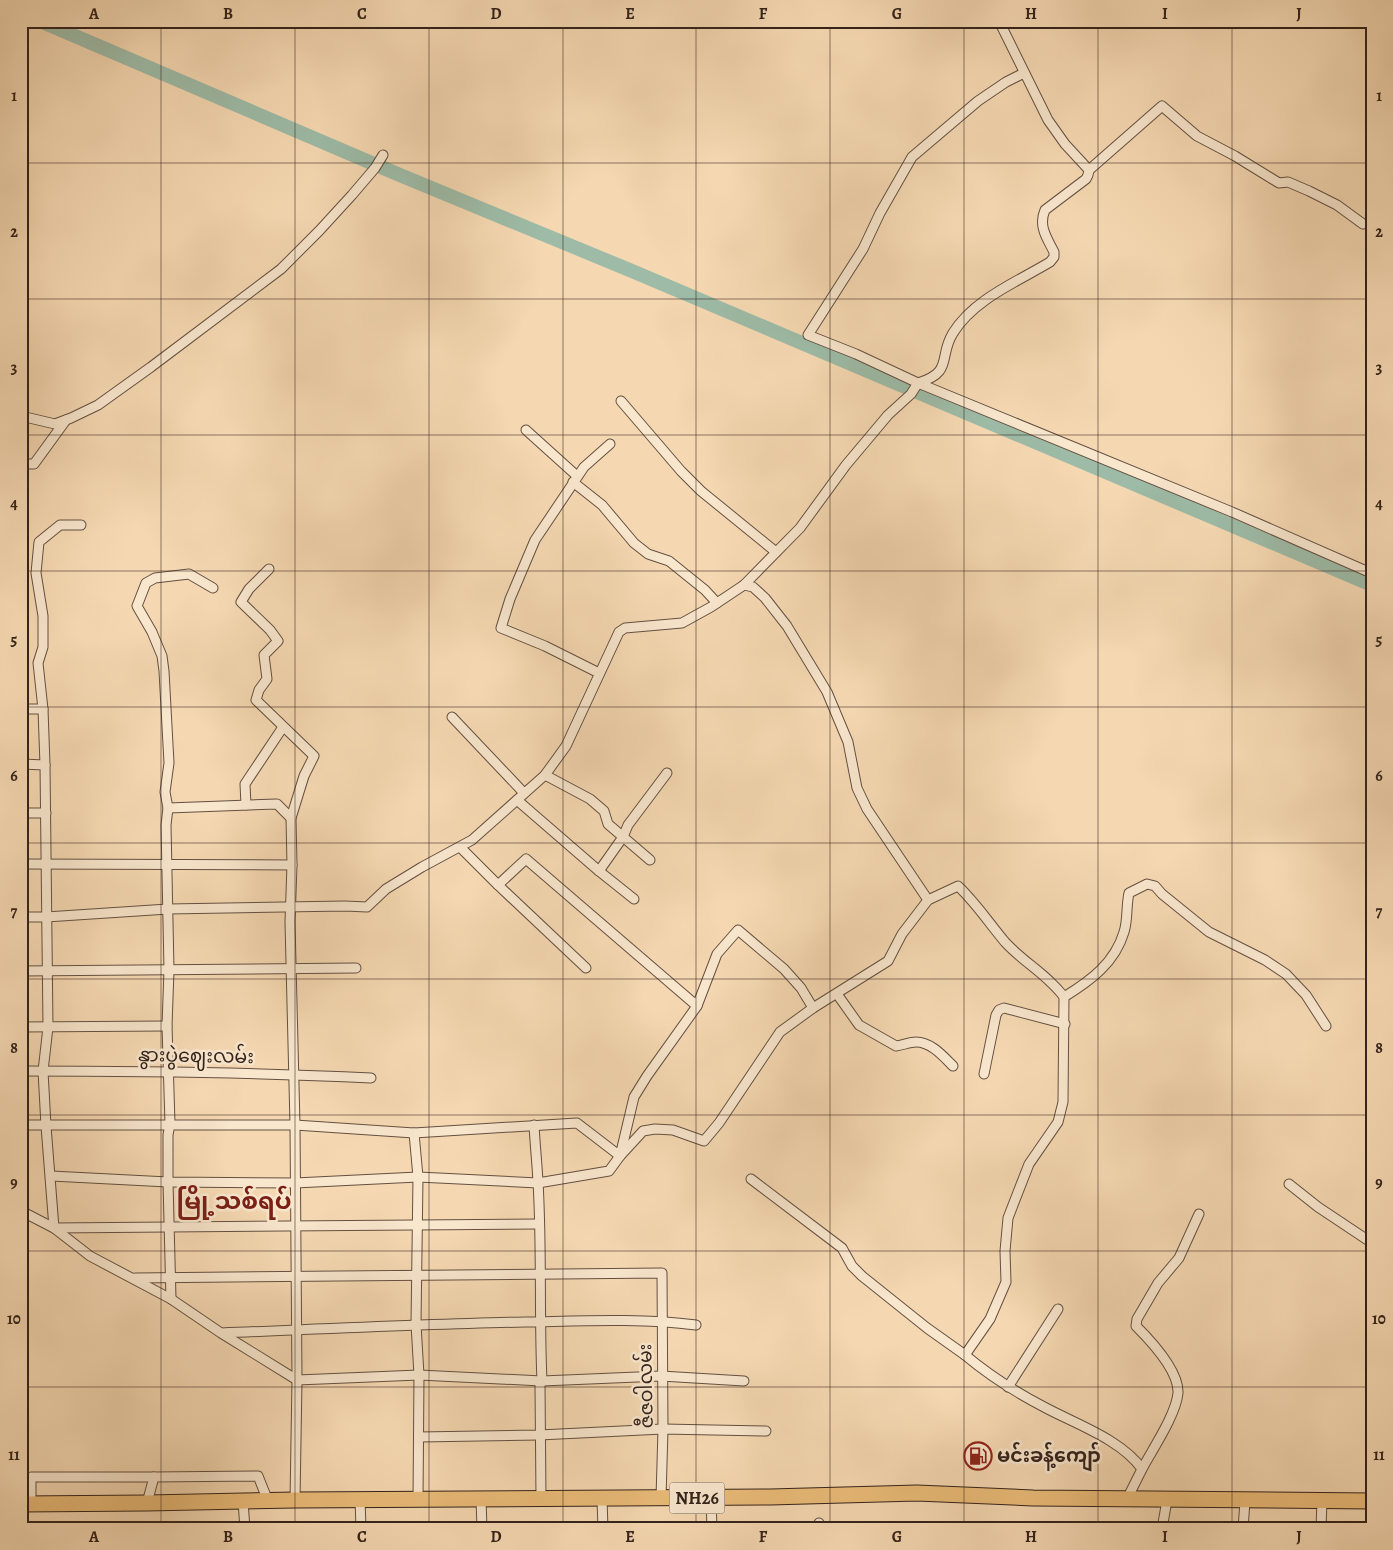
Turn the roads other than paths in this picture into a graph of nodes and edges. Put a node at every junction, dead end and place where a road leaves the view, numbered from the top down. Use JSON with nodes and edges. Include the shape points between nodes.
{"nodes":[{"id":1,"x":999,"y":21,"type":"edge"},
{"id":2,"x":1024,"y":73,"type":"junction"},
{"id":3,"x":383,"y":155,"type":"dead end"},
{"id":4,"x":1089,"y":170,"type":"junction"},
{"id":5,"x":1363,"y":224,"type":"dead end"},
{"id":6,"x":918,"y":383,"type":"junction"},
{"id":7,"x":621,"y":401,"type":"dead end"},
{"id":8,"x":21,"y":416,"type":"edge"},
{"id":9,"x":67,"y":420,"type":"junction"},
{"id":10,"x":526,"y":430,"type":"dead end"},
{"id":11,"x":610,"y":444,"type":"dead end"},
{"id":12,"x":21,"y":464,"type":"edge"},
{"id":13,"x":575,"y":479,"type":"junction"},
{"id":14,"x":82,"y":525,"type":"dead end"},
{"id":15,"x":776,"y":552,"type":"junction"},
{"id":16,"x":269,"y":569,"type":"dead end"},
{"id":17,"x":1372,"y":573,"type":"edge"},
{"id":18,"x":744,"y":585,"type":"junction"},
{"id":19,"x":213,"y":588,"type":"dead end"},
{"id":20,"x":717,"y":603,"type":"junction"},
{"id":21,"x":599,"y":673,"type":"junction"},
{"id":22,"x":21,"y":709,"type":"edge"},
{"id":23,"x":43,"y":709,"type":"junction"},
{"id":24,"x":452,"y":717,"type":"dead end"},
{"id":25,"x":283,"y":727,"type":"junction"},
{"id":26,"x":21,"y":764,"type":"edge"},
{"id":27,"x":45,"y":765,"type":"junction"},
{"id":28,"x":667,"y":773,"type":"dead end"},
{"id":29,"x":545,"y":774,"type":"junction"},
{"id":30,"x":524,"y":793,"type":"junction"},
{"id":31,"x":517,"y":800,"type":"junction"},
{"id":32,"x":246,"y":805,"type":"junction"},
{"id":33,"x":168,"y":808,"type":"junction"},
{"id":34,"x":21,"y":813,"type":"edge"},
{"id":35,"x":46,"y":813,"type":"junction"},
{"id":36,"x":291,"y":818,"type":"junction"},
{"id":37,"x":623,"y":838,"type":"junction"},
{"id":38,"x":460,"y":846,"type":"junction"},
{"id":39,"x":650,"y":860,"type":"dead end"},
{"id":40,"x":46,"y":863,"type":"junction"},
{"id":41,"x":21,"y":864,"type":"edge"},
{"id":42,"x":166,"y":864,"type":"junction"},
{"id":43,"x":292,"y":865,"type":"junction"},
{"id":44,"x":598,"y":871,"type":"junction"},
{"id":45,"x":498,"y":885,"type":"junction"},
{"id":46,"x":634,"y":899,"type":"dead end"},
{"id":47,"x":928,"y":900,"type":"junction"},
{"id":48,"x":292,"y":907,"type":"junction"},
{"id":49,"x":168,"y":909,"type":"junction"},
{"id":50,"x":21,"y":917,"type":"edge"},
{"id":51,"x":46,"y":917,"type":"junction"},
{"id":52,"x":291,"y":968,"type":"junction"},
{"id":53,"x":356,"y":968,"type":"dead end"},
{"id":54,"x":586,"y":968,"type":"dead end"},
{"id":55,"x":168,"y":970,"type":"junction"},
{"id":56,"x":21,"y":971,"type":"edge"},
{"id":57,"x":48,"y":971,"type":"junction"},
{"id":58,"x":837,"y":994,"type":"junction"},
{"id":59,"x":1064,"y":997,"type":"junction"},
{"id":60,"x":697,"y":1006,"type":"junction"},
{"id":61,"x":813,"y":1008,"type":"junction"},
{"id":62,"x":1065,"y":1024,"type":"junction"},
{"id":63,"x":167,"y":1026,"type":"junction"},
{"id":64,"x":1326,"y":1026,"type":"dead end"},
{"id":65,"x":21,"y":1027,"type":"edge"},
{"id":66,"x":48,"y":1027,"type":"junction"},
{"id":67,"x":953,"y":1066,"type":"dead end"},
{"id":68,"x":21,"y":1071,"type":"edge"},
{"id":69,"x":43,"y":1071,"type":"junction"},
{"id":70,"x":168,"y":1071,"type":"junction"},
{"id":71,"x":294,"y":1074,"type":"junction"},
{"id":72,"x":984,"y":1074,"type":"dead end"},
{"id":73,"x":371,"y":1078,"type":"dead end"},
{"id":74,"x":170,"y":1124,"type":"junction"},
{"id":75,"x":295,"y":1125,"type":"junction"},
{"id":76,"x":534,"y":1125,"type":"junction"},
{"id":77,"x":21,"y":1126,"type":"edge"},
{"id":78,"x":46,"y":1126,"type":"junction"},
{"id":79,"x":414,"y":1133,"type":"junction"},
{"id":80,"x":620,"y":1156,"type":"junction"},
{"id":81,"x":51,"y":1176,"type":"junction"},
{"id":82,"x":418,"y":1177,"type":"junction"},
{"id":83,"x":751,"y":1179,"type":"dead end"},
{"id":84,"x":168,"y":1182,"type":"junction"},
{"id":85,"x":294,"y":1183,"type":"junction"},
{"id":86,"x":538,"y":1183,"type":"junction"},
{"id":87,"x":1289,"y":1184,"type":"dead end"},
{"id":88,"x":21,"y":1211,"type":"edge"},
{"id":89,"x":1199,"y":1214,"type":"dead end"},
{"id":90,"x":539,"y":1224,"type":"junction"},
{"id":91,"x":418,"y":1225,"type":"junction"},
{"id":92,"x":295,"y":1226,"type":"junction"},
{"id":93,"x":170,"y":1227,"type":"junction"},
{"id":94,"x":54,"y":1228,"type":"junction"},
{"id":95,"x":1372,"y":1243,"type":"edge"},
{"id":96,"x":540,"y":1274,"type":"junction"},
{"id":97,"x":417,"y":1275,"type":"junction"},
{"id":98,"x":295,"y":1276,"type":"junction"},
{"id":99,"x":133,"y":1278,"type":"junction"},
{"id":100,"x":170,"y":1278,"type":"junction"},
{"id":101,"x":171,"y":1299,"type":"junction"},
{"id":102,"x":1058,"y":1309,"type":"dead end"},
{"id":103,"x":661,"y":1320,"type":"junction"},
{"id":104,"x":539,"y":1322,"type":"junction"},
{"id":105,"x":416,"y":1324,"type":"junction"},
{"id":106,"x":696,"y":1325,"type":"dead end"},
{"id":107,"x":296,"y":1330,"type":"junction"},
{"id":108,"x":221,"y":1333,"type":"junction"},
{"id":109,"x":965,"y":1355,"type":"junction"},
{"id":110,"x":419,"y":1375,"type":"junction"},
{"id":111,"x":661,"y":1376,"type":"junction"},
{"id":112,"x":297,"y":1380,"type":"junction"},
{"id":113,"x":542,"y":1381,"type":"junction"},
{"id":114,"x":744,"y":1381,"type":"dead end"},
{"id":115,"x":1008,"y":1387,"type":"junction"},
{"id":116,"x":663,"y":1429,"type":"junction"},
{"id":117,"x":766,"y":1431,"type":"dead end"},
{"id":118,"x":539,"y":1435,"type":"junction"},
{"id":119,"x":419,"y":1437,"type":"junction"},
{"id":120,"x":1142,"y":1469,"type":"junction"},
{"id":121,"x":21,"y":1477,"type":"edge"},
{"id":122,"x":31,"y":1477,"type":"junction"},
{"id":123,"x":154,"y":1477,"type":"junction"},
{"id":124,"x":602,"y":1498,"type":"junction"},
{"id":125,"x":661,"y":1498,"type":"junction"},
{"id":126,"x":711,"y":1498,"type":"junction"},
{"id":127,"x":1371,"y":1498,"type":"edge"},
{"id":128,"x":360,"y":1499,"type":"junction"},
{"id":129,"x":481,"y":1499,"type":"junction"},
{"id":130,"x":541,"y":1499,"type":"junction"},
{"id":131,"x":1127,"y":1499,"type":"junction"},
{"id":132,"x":295,"y":1500,"type":"junction"},
{"id":133,"x":418,"y":1500,"type":"junction"},
{"id":134,"x":1166,"y":1500,"type":"junction"},
{"id":135,"x":244,"y":1501,"type":"junction"},
{"id":136,"x":268,"y":1501,"type":"junction"},
{"id":137,"x":1245,"y":1501,"type":"junction"},
{"id":138,"x":1322,"y":1501,"type":"junction"},
{"id":139,"x":147,"y":1503,"type":"junction"},
{"id":140,"x":26,"y":1504,"type":"edge"},
{"id":141,"x":245,"y":1529,"type":"edge"},
{"id":142,"x":361,"y":1529,"type":"edge"},
{"id":143,"x":482,"y":1529,"type":"edge"},
{"id":144,"x":603,"y":1529,"type":"edge"},
{"id":145,"x":712,"y":1529,"type":"edge"},
{"id":146,"x":1162,"y":1529,"type":"edge"},
{"id":147,"x":1243,"y":1529,"type":"edge"},
{"id":148,"x":1321,"y":1529,"type":"edge"}],
"edges":[{"from":1,"to":2,"type":"street"},
{"from":2,"to":4,"type":"street","via":[[1048,120]]},
{"from":2,"to":6,"type":"street","via":[[978,101],[912,157],[863,249],[808,335]]},
{"from":3,"to":9,"type":"street","via":[[319,232],[281,269],[105,400]]},
{"from":4,"to":5,"type":"street","via":[[1162,106],[1197,136],[1279,183],[1288,182],[1309,190]]},
{"from":4,"to":6,"type":"street","via":[[1086,179],[1045,210],[1041,224],[1054,252],[1050,262],[979,305],[953,334],[944,365],[934,377]]},
{"from":6,"to":15,"type":"street","via":[[846,465],[800,528]]},
{"from":6,"to":17,"type":"street"},
{"from":7,"to":15,"type":"street","via":[[701,491]]},
{"from":8,"to":9,"type":"street","via":[[55,424]]},
{"from":9,"to":12,"type":"street","via":[[34,464]]},
{"from":10,"to":13,"type":"street"},
{"from":11,"to":13,"type":"street"},
{"from":13,"to":20,"type":"street","via":[[634,543],[648,554],[668,561]]},
{"from":13,"to":21,"type":"street","via":[[535,540],[501,628]]},
{"from":14,"to":23,"type":"street","via":[[60,525],[39,542],[36,573],[43,616],[43,647],[38,663]]},
{"from":15,"to":18,"type":"street"},
{"from":16,"to":25,"type":"street","via":[[241,602],[278,641],[264,655],[267,679],[256,700]]},
{"from":18,"to":20,"type":"street"},
{"from":18,"to":47,"type":"street","via":[[765,598],[787,626],[827,692],[848,742],[857,788],[867,809]]},
{"from":19,"to":33,"type":"street","via":[[189,574],[155,578],[146,582],[137,606],[162,656],[169,763],[165,792]]},
{"from":20,"to":21,"type":"street","via":[[682,623],[625,628],[615,638]]},
{"from":21,"to":29,"type":"street","via":[[566,746]]},
{"from":22,"to":23,"type":"street"},
{"from":23,"to":27,"type":"street"},
{"from":24,"to":30,"type":"street"},
{"from":25,"to":32,"type":"street","via":[[245,784]]},
{"from":25,"to":36,"type":"street","via":[[314,756]]},
{"from":26,"to":27,"type":"street"},
{"from":27,"to":35,"type":"street"},
{"from":28,"to":37,"type":"street","via":[[628,826]]},
{"from":29,"to":30,"type":"street"},
{"from":29,"to":37,"type":"street","via":[[590,799],[604,811],[608,824]]},
{"from":30,"to":31,"type":"street"},
{"from":31,"to":38,"type":"street","via":[[472,840]]},
{"from":31,"to":44,"type":"street"},
{"from":32,"to":33,"type":"street"},
{"from":32,"to":36,"type":"street","via":[[277,804]]},
{"from":33,"to":42,"type":"street"},
{"from":34,"to":35,"type":"street"},
{"from":35,"to":40,"type":"street"},
{"from":36,"to":43,"type":"street"},
{"from":37,"to":39,"type":"street"},
{"from":37,"to":44,"type":"street"},
{"from":38,"to":45,"type":"street"},
{"from":38,"to":48,"type":"street","via":[[386,889],[367,907]]},
{"from":40,"to":41,"type":"street"},
{"from":40,"to":42,"type":"street"},
{"from":40,"to":51,"type":"street"},
{"from":42,"to":43,"type":"street"},
{"from":42,"to":49,"type":"street"},
{"from":43,"to":48,"type":"street"},
{"from":44,"to":46,"type":"street"},
{"from":45,"to":54,"type":"street"},
{"from":45,"to":60,"type":"street","via":[[526,860]]},
{"from":47,"to":58,"type":"street","via":[[902,934],[888,961]]},
{"from":47,"to":59,"type":"street","via":[[958,886],[1006,943]]},
{"from":48,"to":49,"type":"street"},
{"from":48,"to":52,"type":"street"},
{"from":49,"to":51,"type":"street"},
{"from":49,"to":55,"type":"street"},
{"from":50,"to":51,"type":"street"},
{"from":51,"to":57,"type":"street"},
{"from":52,"to":53,"type":"street"},
{"from":52,"to":55,"type":"street"},
{"from":52,"to":71,"type":"street"},
{"from":55,"to":57,"type":"street"},
{"from":55,"to":63,"type":"street"},
{"from":56,"to":57,"type":"street"},
{"from":57,"to":66,"type":"street"},
{"from":58,"to":61,"type":"street"},
{"from":58,"to":67,"type":"street","via":[[859,1025],[896,1046],[916,1042],[925,1044],[938,1051]]},
{"from":59,"to":62,"type":"street"},
{"from":59,"to":64,"type":"street","via":[[1100,972],[1113,956],[1124,933],[1129,893],[1147,884],[1155,886],[1209,932],[1286,974]]},
{"from":60,"to":61,"type":"street","via":[[717,954],[738,930],[784,969]]},
{"from":60,"to":80,"type":"street","via":[[634,1097]]},
{"from":61,"to":80,"type":"street","via":[[780,1032],[704,1141],[673,1130],[643,1131]]},
{"from":62,"to":72,"type":"street","via":[[1004,1008],[999,1010]]},
{"from":62,"to":109,"type":"street","via":[[1063,1102],[1058,1122],[1029,1164],[1008,1218],[1006,1282],[990,1319]]},
{"from":63,"to":66,"type":"street"},
{"from":63,"to":70,"type":"street"},
{"from":65,"to":66,"type":"street"},
{"from":66,"to":69,"type":"street"},
{"from":68,"to":69,"type":"street","name":"နွားပွဲဈေးလမ်း"},
{"from":69,"to":70,"type":"street","name":"နွားပွဲဈေးလမ်း"},
{"from":69,"to":78,"type":"street"},
{"from":70,"to":71,"type":"street","name":"နွားပွဲဈေးလမ်း"},
{"from":70,"to":74,"type":"street"},
{"from":71,"to":73,"type":"street","name":"နွားပွဲဈေးလမ်း"},
{"from":71,"to":75,"type":"street"},
{"from":74,"to":75,"type":"street"},
{"from":74,"to":78,"type":"street"},
{"from":74,"to":84,"type":"street"},
{"from":75,"to":79,"type":"street"},
{"from":75,"to":85,"type":"street"},
{"from":76,"to":79,"type":"street"},
{"from":76,"to":80,"type":"street","via":[[577,1123]]},
{"from":76,"to":86,"type":"street"},
{"from":77,"to":78,"type":"street"},
{"from":78,"to":81,"type":"street"},
{"from":79,"to":82,"type":"street"},
{"from":80,"to":86,"type":"street","via":[[609,1171]]},
{"from":81,"to":84,"type":"street"},
{"from":81,"to":94,"type":"street"},
{"from":82,"to":85,"type":"street"},
{"from":82,"to":86,"type":"street"},
{"from":82,"to":91,"type":"street"},
{"from":83,"to":109,"type":"street","via":[[842,1248],[862,1276]]},
{"from":84,"to":85,"type":"street"},
{"from":84,"to":93,"type":"street"},
{"from":85,"to":92,"type":"street"},
{"from":86,"to":90,"type":"street"},
{"from":87,"to":95,"type":"street","via":[[1318,1208]]},
{"from":88,"to":94,"type":"street"},
{"from":89,"to":120,"type":"street","via":[[1179,1258],[1158,1283],[1137,1318],[1136,1326],[1170,1368],[1178,1392],[1175,1405]]},
{"from":90,"to":91,"type":"street"},
{"from":90,"to":96,"type":"street"},
{"from":91,"to":92,"type":"street"},
{"from":91,"to":97,"type":"street"},
{"from":92,"to":93,"type":"street"},
{"from":92,"to":98,"type":"street"},
{"from":93,"to":94,"type":"street"},
{"from":93,"to":100,"type":"street"},
{"from":94,"to":99,"type":"street","via":[[90,1256]]},
{"from":96,"to":97,"type":"street"},
{"from":96,"to":103,"type":"street","name":"ဇီဇဝါလမ်း","via":[[662,1273]]},
{"from":96,"to":104,"type":"street"},
{"from":97,"to":98,"type":"street"},
{"from":97,"to":105,"type":"street"},
{"from":98,"to":100,"type":"street"},
{"from":98,"to":107,"type":"street"},
{"from":99,"to":100,"type":"street"},
{"from":99,"to":101,"type":"street"},
{"from":100,"to":101,"type":"street"},
{"from":101,"to":108,"type":"street"},
{"from":102,"to":115,"type":"street"},
{"from":103,"to":104,"type":"street"},
{"from":103,"to":106,"type":"street"},
{"from":103,"to":111,"type":"street","name":"ဇီဇဝါလမ်း"},
{"from":104,"to":105,"type":"street"},
{"from":104,"to":113,"type":"street"},
{"from":105,"to":107,"type":"street"},
{"from":105,"to":110,"type":"street"},
{"from":107,"to":108,"type":"street"},
{"from":107,"to":112,"type":"street"},
{"from":108,"to":112,"type":"street"},
{"from":109,"to":115,"type":"street"},
{"from":110,"to":112,"type":"street"},
{"from":110,"to":113,"type":"street"},
{"from":110,"to":119,"type":"street"},
{"from":111,"to":113,"type":"street"},
{"from":111,"to":114,"type":"street"},
{"from":111,"to":116,"type":"street","name":"ဇီဇဝါလမ်း"},
{"from":112,"to":132,"type":"street"},
{"from":113,"to":118,"type":"street"},
{"from":115,"to":120,"type":"street","via":[[1117,1446]]},
{"from":116,"to":117,"type":"street"},
{"from":116,"to":118,"type":"street"},
{"from":116,"to":125,"type":"street","name":"ဇီဇဝါလမ်း"},
{"from":118,"to":119,"type":"street"},
{"from":118,"to":130,"type":"street"},
{"from":119,"to":133,"type":"street"},
{"from":120,"to":131,"type":"street"},
{"from":121,"to":122,"type":"street"},
{"from":122,"to":123,"type":"street"},
{"from":122,"to":140,"type":"street"},
{"from":123,"to":136,"type":"street","via":[[258,1476]]},
{"from":123,"to":139,"type":"street"},
{"from":124,"to":125,"type":"highway","number":"NH26"},
{"from":124,"to":130,"type":"highway","number":"NH26"},
{"from":124,"to":144,"type":"street"},
{"from":125,"to":126,"type":"highway","number":"NH26"},
{"from":126,"to":131,"type":"highway","number":"NH26","via":[[917,1493]]},
{"from":126,"to":145,"type":"street"},
{"from":127,"to":138,"type":"highway","number":"NH26"},
{"from":128,"to":132,"type":"highway","number":"NH26"},
{"from":128,"to":133,"type":"highway","number":"NH26"},
{"from":128,"to":142,"type":"street"},
{"from":129,"to":130,"type":"highway","number":"NH26"},
{"from":129,"to":133,"type":"highway","number":"NH26"},
{"from":129,"to":143,"type":"street"},
{"from":131,"to":134,"type":"highway","number":"NH26"},
{"from":132,"to":136,"type":"highway","number":"NH26"},
{"from":134,"to":137,"type":"highway","number":"NH26"},
{"from":134,"to":146,"type":"street"},
{"from":135,"to":136,"type":"highway","number":"NH26"},
{"from":135,"to":139,"type":"highway","number":"NH26"},
{"from":135,"to":141,"type":"street"},
{"from":137,"to":138,"type":"highway","number":"NH26"},
{"from":137,"to":147,"type":"street"},
{"from":138,"to":148,"type":"street"},
{"from":139,"to":140,"type":"highway","number":"NH26"}]}
